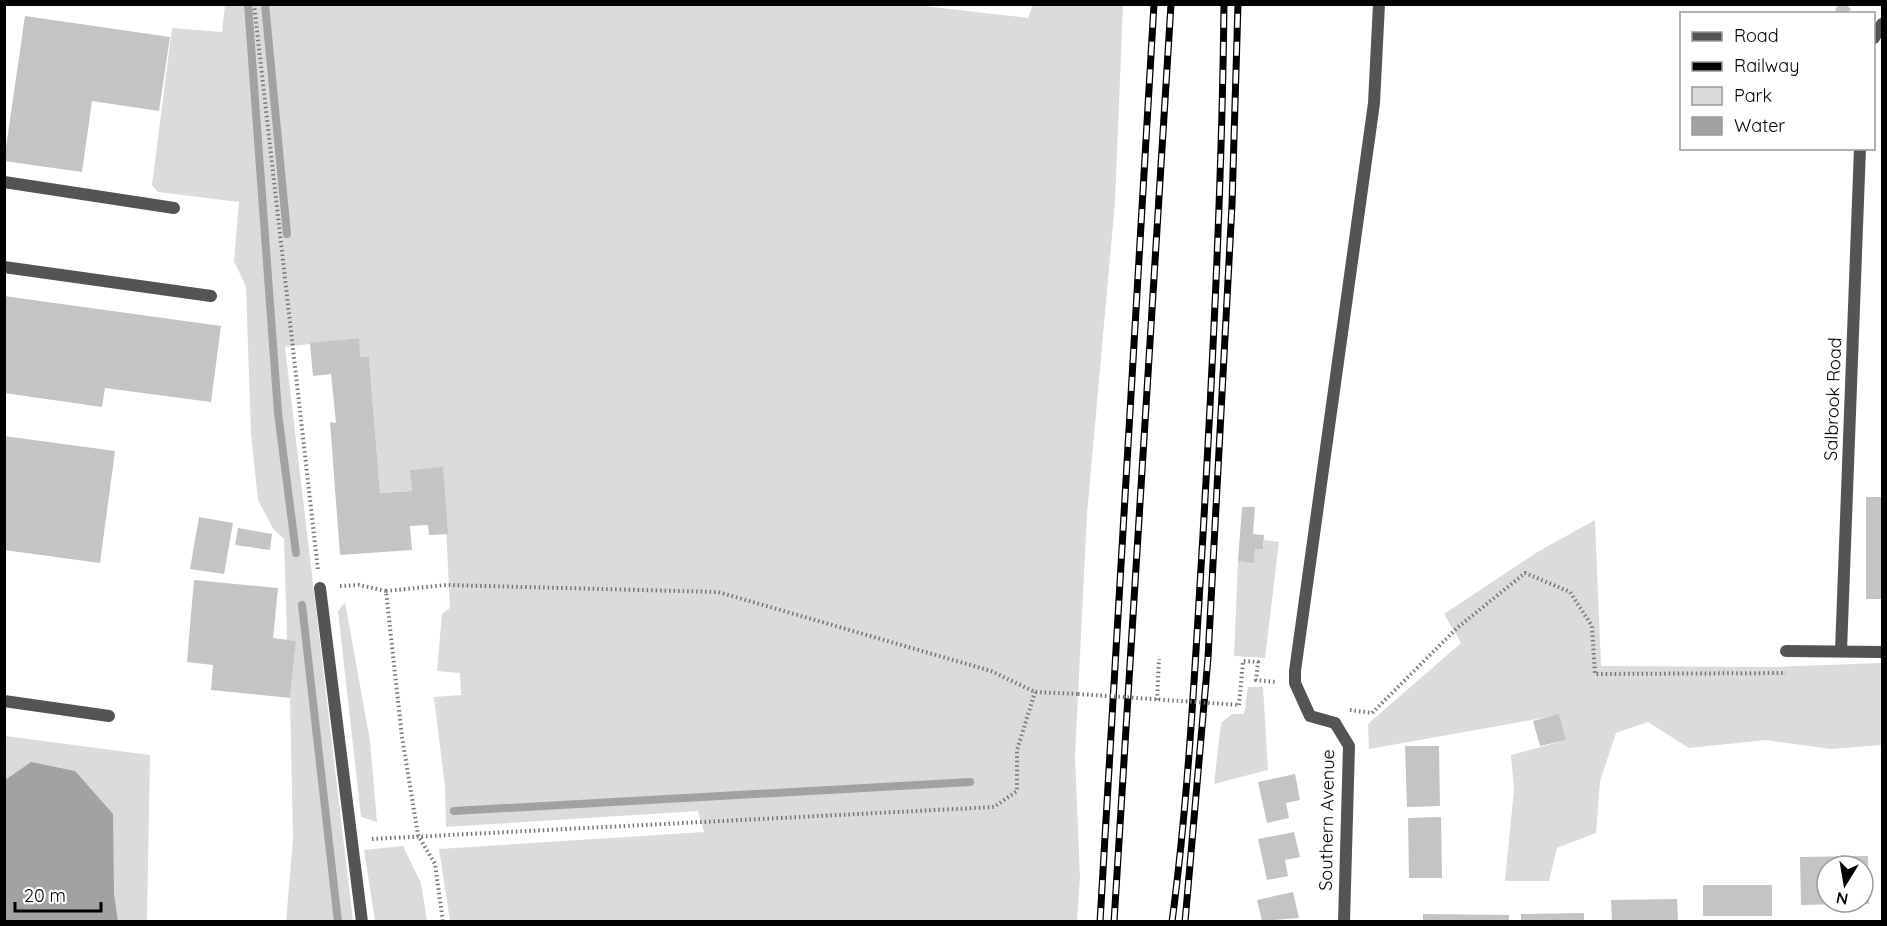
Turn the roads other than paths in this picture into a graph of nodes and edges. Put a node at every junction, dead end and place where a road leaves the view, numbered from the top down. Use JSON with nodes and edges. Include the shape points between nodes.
{"nodes":[{"id":1,"x":1379,"y":4,"type":"edge"},
{"id":2,"x":1860,"y":150,"type":"edge"},
{"id":3,"x":4,"y":182,"type":"edge"},
{"id":4,"x":174,"y":208,"type":"dead end"},
{"id":5,"x":4,"y":267,"type":"edge"},
{"id":6,"x":211,"y":296,"type":"dead end"},
{"id":7,"x":320,"y":588,"type":"road end"},
{"id":8,"x":1786,"y":651,"type":"dead end"},
{"id":9,"x":1841,"y":651,"type":"junction"},
{"id":10,"x":1882,"y":651,"type":"edge"},
{"id":11,"x":4,"y":701,"type":"edge"},
{"id":12,"x":109,"y":716,"type":"dead end"},
{"id":13,"x":362,"y":921,"type":"edge"},
{"id":14,"x":1344,"y":921,"type":"edge"}],
"edges":[{"from":1,"to":14,"type":"street","name":"Southern Avenue","via":[[1374,103],[1295,683],[1310,716],[1335,723],[1349,746]]},
{"from":2,"to":9,"type":"street","name":"Salbrook Road"},
{"from":3,"to":4,"type":"street"},
{"from":5,"to":6,"type":"street"},
{"from":7,"to":13,"type":"street"},
{"from":8,"to":9,"type":"street"},
{"from":9,"to":10,"type":"street"},
{"from":11,"to":12,"type":"street"}]}
